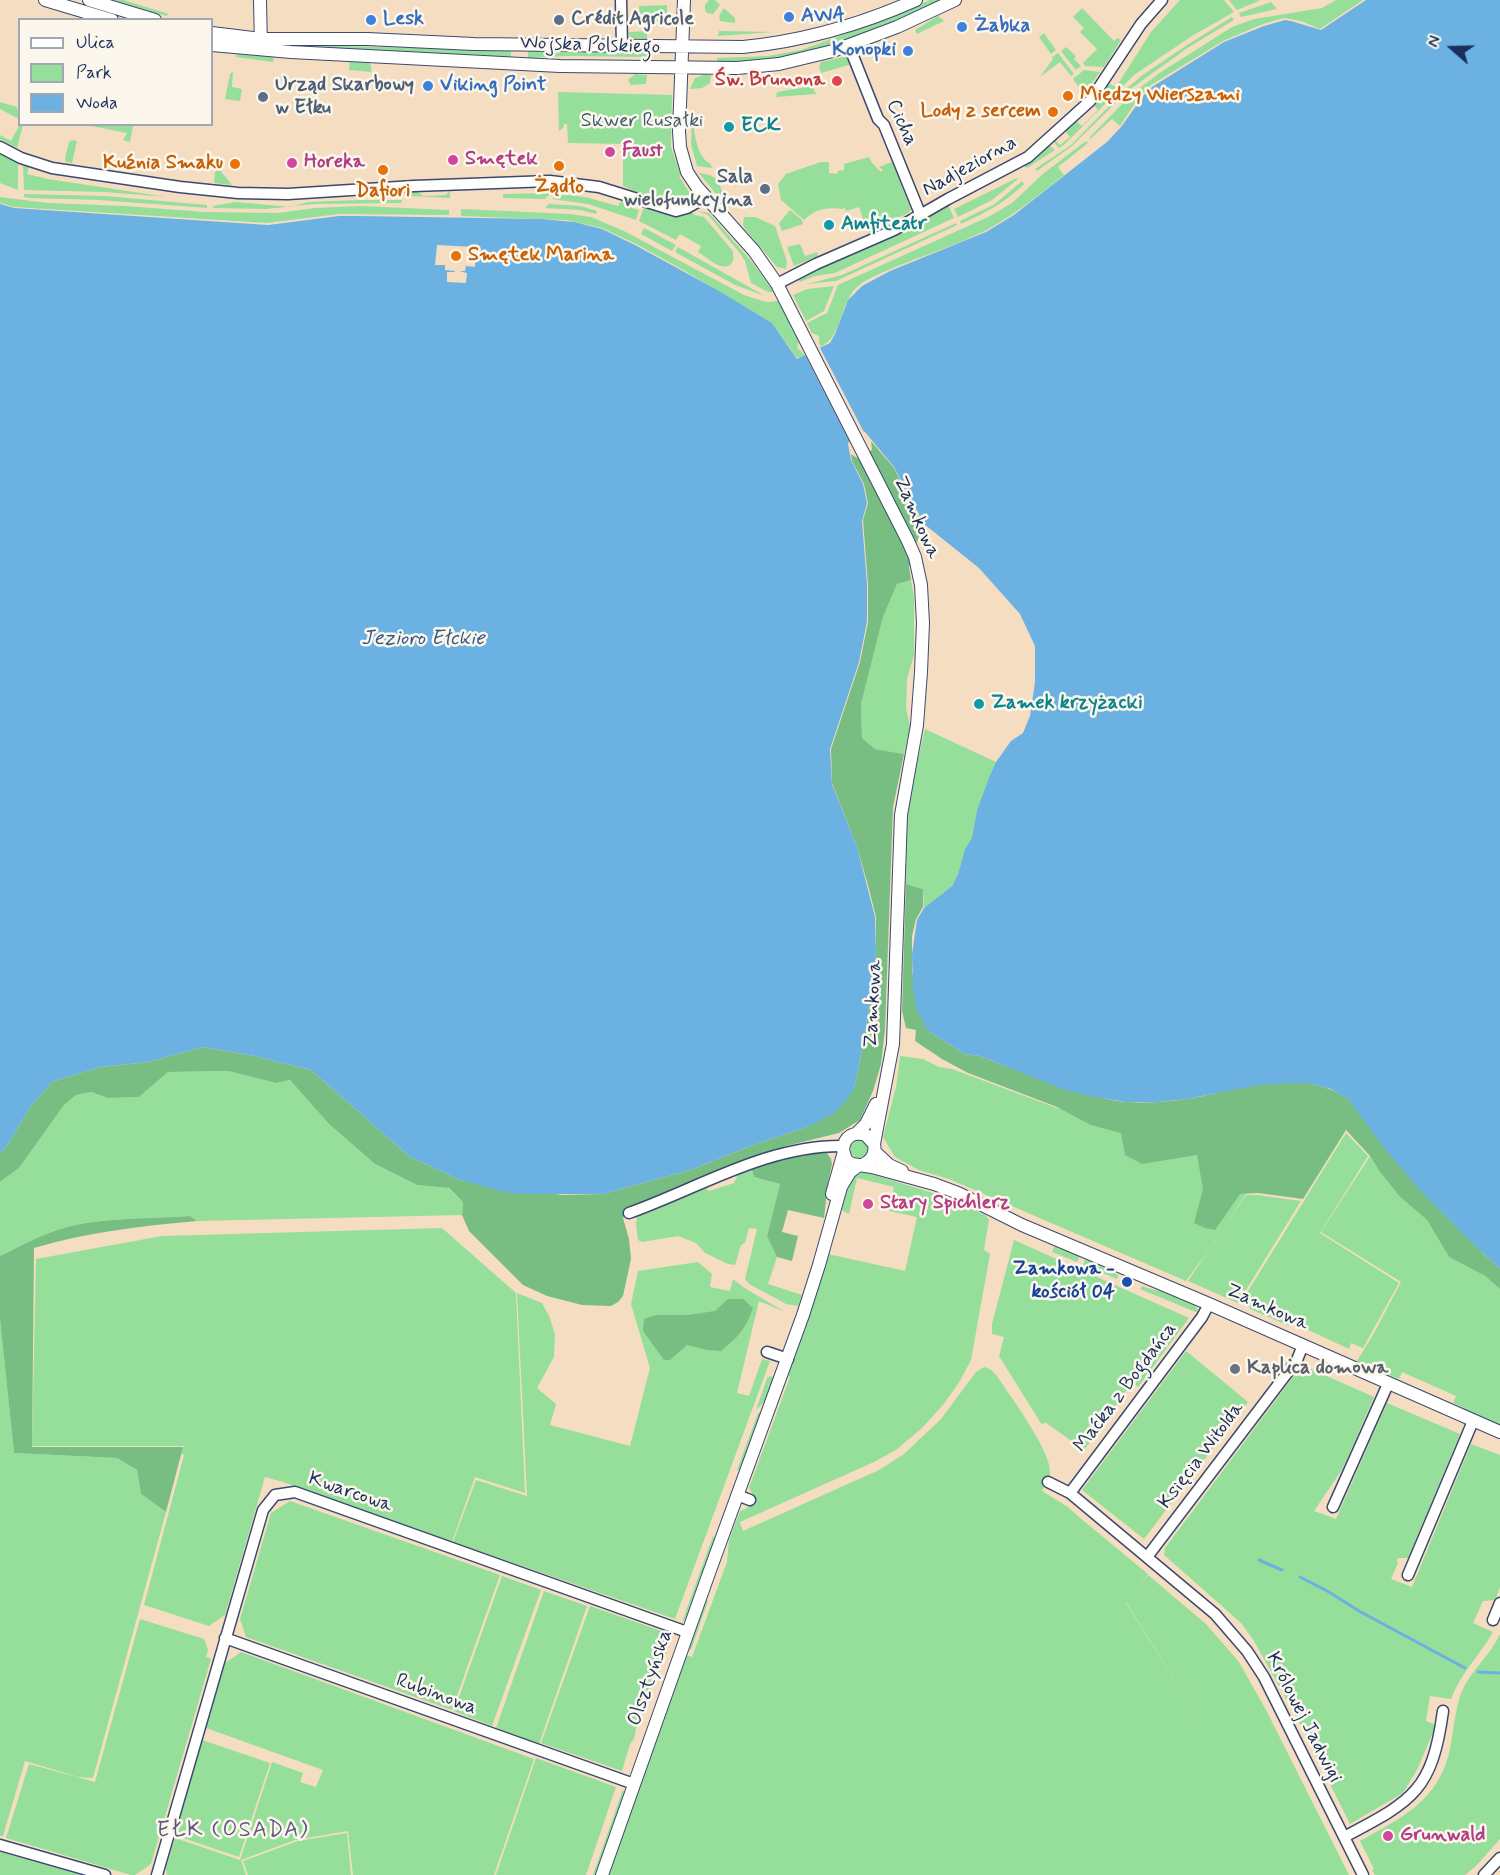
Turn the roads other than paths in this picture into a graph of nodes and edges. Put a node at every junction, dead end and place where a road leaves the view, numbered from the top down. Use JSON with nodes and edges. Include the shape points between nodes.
{"nodes":[{"id":1,"x":45,"y":0,"type":"edge"},
{"id":2,"x":89,"y":0,"type":"edge"},
{"id":3,"x":260,"y":0,"type":"edge"},
{"id":4,"x":621,"y":0,"type":"edge"},
{"id":5,"x":684,"y":0,"type":"edge"},
{"id":6,"x":916,"y":0,"type":"edge"},
{"id":7,"x":955,"y":0,"type":"edge"},
{"id":8,"x":1162,"y":0,"type":"edge"},
{"id":9,"x":105,"y":18,"type":"edge"},
{"id":10,"x":149,"y":18,"type":"edge"},
{"id":11,"x":213,"y":33,"type":"edge"},
{"id":12,"x":261,"y":44,"type":"junction"},
{"id":13,"x":213,"y":45,"type":"edge"},
{"id":14,"x":622,"y":45,"type":"junction"},
{"id":15,"x":849,"y":46,"type":"junction"},
{"id":16,"x":682,"y":47,"type":"junction"},
{"id":17,"x":681,"y":68,"type":"junction"},
{"id":18,"x":0,"y":147,"type":"edge"},
{"id":19,"x":706,"y":197,"type":"junction"},
{"id":20,"x":921,"y":216,"type":"junction"},
{"id":21,"x":777,"y":284,"type":"junction"},
{"id":22,"x":888,"y":1074,"type":"junction"},
{"id":23,"x":857,"y":1133,"type":"junction"},
{"id":24,"x":874,"y":1148,"type":"junction"},
{"id":25,"x":843,"y":1150,"type":"junction"},
{"id":26,"x":860,"y":1165,"type":"junction"},
{"id":27,"x":919,"y":1180,"type":"junction"},
{"id":28,"x":629,"y":1213,"type":"dead end"},
{"id":29,"x":829,"y":1230,"type":"junction"},
{"id":30,"x":1209,"y":1304,"type":"junction"},
{"id":31,"x":1303,"y":1345,"type":"junction"},
{"id":32,"x":767,"y":1352,"type":"dead end"},
{"id":33,"x":788,"y":1359,"type":"junction"},
{"id":34,"x":1388,"y":1384,"type":"junction"},
{"id":35,"x":1473,"y":1421,"type":"junction"},
{"id":36,"x":1500,"y":1432,"type":"edge"},
{"id":37,"x":1048,"y":1482,"type":"dead end"},
{"id":38,"x":1070,"y":1493,"type":"junction"},
{"id":39,"x":1333,"y":1507,"type":"dead end"},
{"id":40,"x":1147,"y":1557,"type":"junction"},
{"id":41,"x":1408,"y":1575,"type":"dead end"},
{"id":42,"x":1500,"y":1603,"type":"edge"},
{"id":43,"x":1493,"y":1620,"type":"dead end"},
{"id":44,"x":687,"y":1632,"type":"junction"},
{"id":45,"x":225,"y":1638,"type":"junction"},
{"id":46,"x":1443,"y":1711,"type":"dead end"},
{"id":47,"x":634,"y":1784,"type":"junction"},
{"id":48,"x":1344,"y":1837,"type":"junction"},
{"id":49,"x":0,"y":1845,"type":"edge"},
{"id":50,"x":1500,"y":1858,"type":"edge"},
{"id":51,"x":105,"y":1875,"type":"edge"},
{"id":52,"x":157,"y":1875,"type":"edge"},
{"id":53,"x":602,"y":1875,"type":"edge"},
{"id":54,"x":1363,"y":1875,"type":"edge"},
{"id":55,"x":1484,"y":1875,"type":"edge"}],
"edges":[{"from":1,"to":9,"type":"street"},
{"from":2,"to":10,"type":"street"},
{"from":3,"to":12,"type":"street"},
{"from":4,"to":14,"type":"street"},
{"from":5,"to":16,"type":"street","name":"Zamkowa"},
{"from":6,"to":16,"type":"street","name":"Wojska Polskiego","via":[[862,22],[803,39],[743,47]]},
{"from":7,"to":15,"type":"street","name":"Wojska Polskiego"},
{"from":8,"to":20,"type":"street","name":"Nadjeziorna","via":[[1096,93],[1028,157]]},
{"from":11,"to":12,"type":"street","name":"Wojska Polskiego"},
{"from":12,"to":13,"type":"street","name":"Wojska Polskiego"},
{"from":12,"to":14,"type":"street","name":"Wojska Polskiego"},
{"from":12,"to":17,"type":"street","name":"Wojska Polskiego","via":[[573,67]]},
{"from":14,"to":16,"type":"street","name":"Wojska Polskiego"},
{"from":15,"to":17,"type":"street","name":"Wojska Polskiego","via":[[779,64]]},
{"from":15,"to":20,"type":"street","name":"Cicha"},
{"from":16,"to":17,"type":"street","name":"Zamkowa"},
{"from":17,"to":19,"type":"street","name":"Zamkowa","via":[[680,147],[687,172]]},
{"from":18,"to":19,"type":"street","via":[[21,159],[52,168],[238,193],[550,181],[599,188],[676,211]]},
{"from":19,"to":21,"type":"street","name":"Zamkowa"},
{"from":20,"to":21,"type":"street","name":"Nadjeziorna"},
{"from":21,"to":22,"type":"street","name":"Zamkowa","via":[[865,455],[920,574],[922,652],[917,725],[901,815],[893,1044]]},
{"from":22,"to":23,"type":"street","name":"Zamkowa","via":[[870,1118]]},
{"from":22,"to":24,"type":"street","name":"Zamkowa"},
{"from":23,"to":24,"type":"street","via":[[866,1135]]},
{"from":23,"to":25,"type":"street","via":[[846,1138]]},
{"from":24,"to":26,"type":"street","via":[[871,1160]]},
{"from":24,"to":27,"type":"street","name":"Zamkowa","via":[[889,1165]]},
{"from":25,"to":26,"type":"street","via":[[846,1160]]},
{"from":25,"to":28,"type":"street","via":[[821,1146],[779,1154]]},
{"from":25,"to":29,"type":"street"},
{"from":26,"to":27,"type":"street","name":"Zamkowa"},
{"from":26,"to":29,"type":"street","via":[[841,1187]]},
{"from":27,"to":30,"type":"street","name":"Zamkowa","via":[[958,1193],[1022,1225]]},
{"from":29,"to":33,"type":"street"},
{"from":30,"to":31,"type":"street","name":"Zamkowa"},
{"from":30,"to":38,"type":"street","name":"Maćka z Bogdańca"},
{"from":31,"to":34,"type":"street","name":"Zamkowa"},
{"from":31,"to":40,"type":"street","name":"Księcia Witolda","via":[[1297,1360]]},
{"from":32,"to":33,"type":"street"},
{"from":33,"to":44,"type":"street","name":"Olsztyńska","via":[[743,1497]]},
{"from":34,"to":35,"type":"street","name":"Zamkowa"},
{"from":34,"to":39,"type":"street"},
{"from":35,"to":36,"type":"street","name":"Zamkowa"},
{"from":35,"to":41,"type":"street"},
{"from":37,"to":38,"type":"street","name":"Królowej Jadwigi"},
{"from":38,"to":40,"type":"street","name":"Królowej Jadwigi"},
{"from":40,"to":48,"type":"street","name":"Królowej Jadwigi","via":[[1215,1614],[1257,1664]]},
{"from":42,"to":43,"type":"street"},
{"from":44,"to":45,"type":"street","name":"Kwarcowa","via":[[295,1492],[275,1495],[263,1510]]},
{"from":44,"to":47,"type":"street","name":"Olsztyńska"},
{"from":45,"to":47,"type":"street","name":"Rubinowa"},
{"from":45,"to":52,"type":"street","name":"Kwarcowa"},
{"from":46,"to":48,"type":"street","via":[[1436,1754],[1420,1786],[1395,1809]]},
{"from":47,"to":53,"type":"street","name":"Olsztyńska"},
{"from":48,"to":54,"type":"street","name":"Królowej Jadwigi"},
{"from":49,"to":51,"type":"street"},
{"from":50,"to":55,"type":"street"}]}
